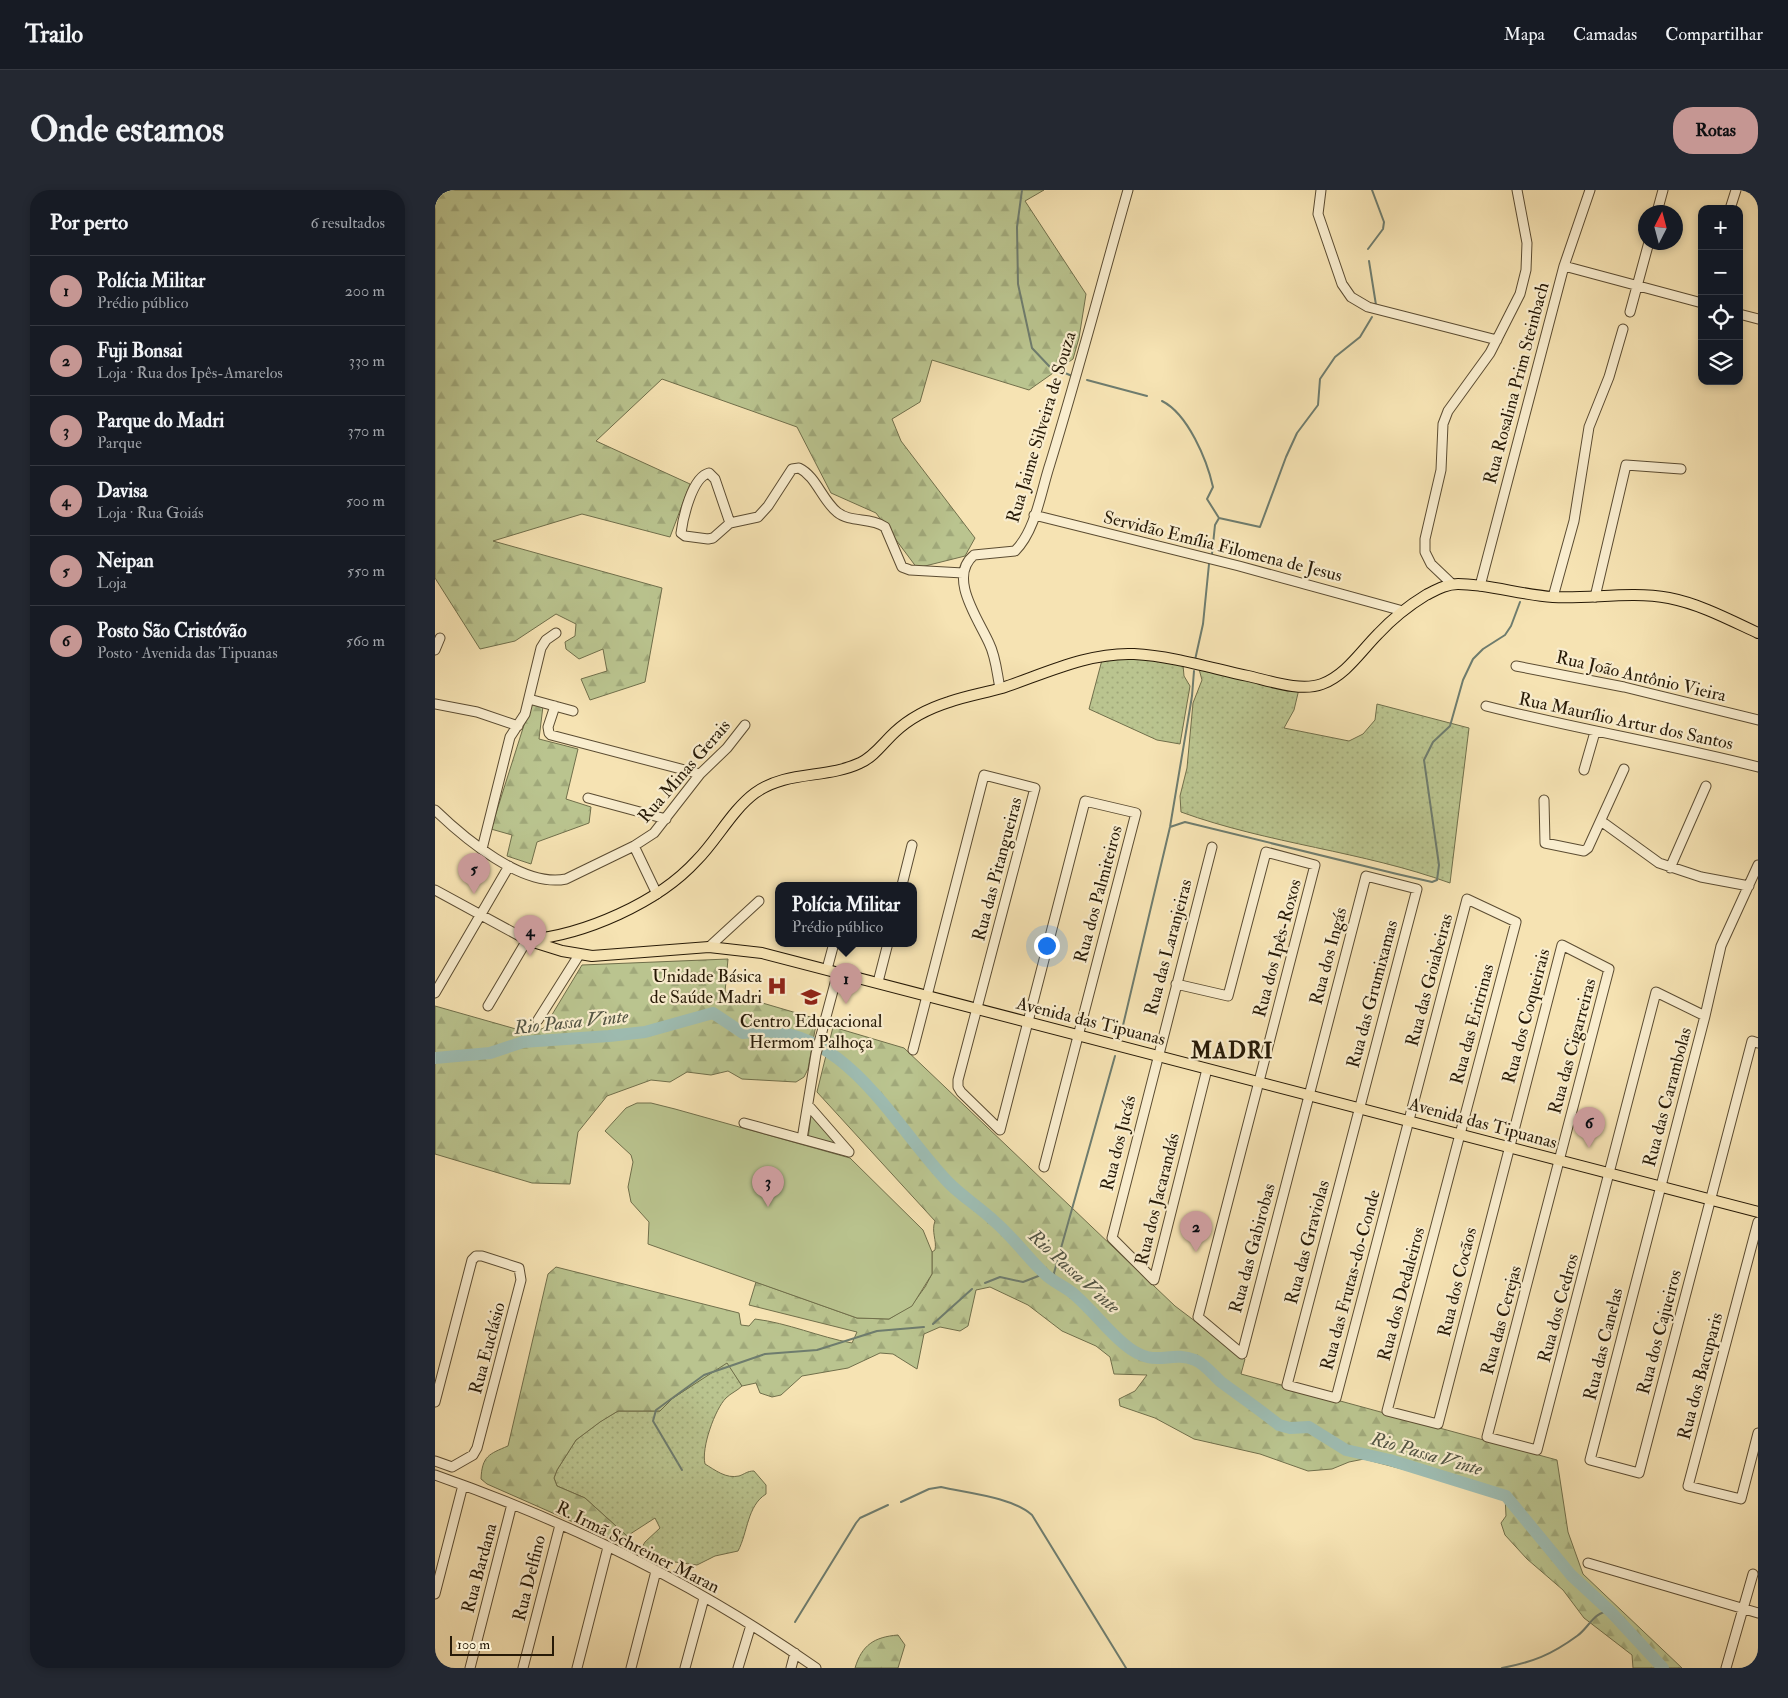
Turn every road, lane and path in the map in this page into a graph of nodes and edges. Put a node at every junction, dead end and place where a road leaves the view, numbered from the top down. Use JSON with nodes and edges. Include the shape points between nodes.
{"nodes":[{"id":1,"x":1128,"y":190,"type":"edge"},
{"id":2,"x":1321,"y":190,"type":"edge"},
{"id":3,"x":1517,"y":190,"type":"edge"},
{"id":4,"x":1590,"y":190,"type":"edge"},
{"id":5,"x":1663,"y":190,"type":"edge"},
{"id":6,"x":1736,"y":190,"type":"edge"},
{"id":7,"x":1659,"y":205,"type":"edge"},
{"id":8,"x":1731,"y":205,"type":"edge"},
{"id":9,"x":1647,"y":250,"type":"edge"},
{"id":10,"x":1564,"y":266,"type":"junction"},
{"id":11,"x":1637,"y":286,"type":"junction"},
{"id":12,"x":1698,"y":302,"type":"edge"},
{"id":13,"x":1630,"y":312,"type":"dead end"},
{"id":14,"x":1743,"y":315,"type":"edge"},
{"id":15,"x":1758,"y":318,"type":"edge"},
{"id":16,"x":1623,"y":329,"type":"dead end"},
{"id":17,"x":1497,"y":340,"type":"junction"},
{"id":18,"x":1681,"y":470,"type":"dead end"},
{"id":19,"x":1034,"y":516,"type":"junction"},
{"id":20,"x":730,"y":523,"type":"junction"},
{"id":21,"x":963,"y":572,"type":"junction"},
{"id":22,"x":1452,"y":584,"type":"junction"},
{"id":23,"x":1480,"y":586,"type":"junction"},
{"id":24,"x":1553,"y":597,"type":"junction"},
{"id":25,"x":1595,"y":597,"type":"junction"},
{"id":26,"x":1403,"y":611,"type":"junction"},
{"id":27,"x":556,"y":633,"type":"dead end"},
{"id":28,"x":1758,"y":634,"type":"edge"},
{"id":29,"x":440,"y":638,"type":"dead end"},
{"id":30,"x":435,"y":650,"type":"edge"},
{"id":31,"x":1516,"y":666,"type":"dead end"},
{"id":32,"x":1000,"y":688,"type":"junction"},
{"id":33,"x":529,"y":699,"type":"junction"},
{"id":34,"x":435,"y":704,"type":"edge"},
{"id":35,"x":555,"y":706,"type":"junction"},
{"id":36,"x":1486,"y":706,"type":"dead end"},
{"id":37,"x":573,"y":711,"type":"dead end"},
{"id":38,"x":1758,"y":720,"type":"edge"},
{"id":39,"x":518,"y":726,"type":"junction"},
{"id":40,"x":745,"y":726,"type":"dead end"},
{"id":41,"x":1595,"y":732,"type":"junction"},
{"id":42,"x":1758,"y":767,"type":"edge"},
{"id":43,"x":1624,"y":769,"type":"dead end"},
{"id":44,"x":1584,"y":770,"type":"dead end"},
{"id":45,"x":700,"y":774,"type":"junction"},
{"id":46,"x":1706,"y":786,"type":"dead end"},
{"id":47,"x":588,"y":798,"type":"dead end"},
{"id":48,"x":1544,"y":800,"type":"dead end"},
{"id":49,"x":435,"y":810,"type":"edge"},
{"id":50,"x":665,"y":819,"type":"junction"},
{"id":51,"x":1601,"y":821,"type":"junction"},
{"id":52,"x":912,"y":845,"type":"dead end"},
{"id":53,"x":634,"y":846,"type":"junction"},
{"id":54,"x":1211,"y":847,"type":"dead end"},
{"id":55,"x":481,"y":849,"type":"junction"},
{"id":56,"x":1758,"y":865,"type":"edge"},
{"id":57,"x":509,"y":866,"type":"junction"},
{"id":58,"x":1670,"y":868,"type":"junction"},
{"id":59,"x":903,"y":882,"type":"edge"},
{"id":60,"x":1749,"y":886,"type":"junction"},
{"id":61,"x":1417,"y":888,"type":"joint"},
{"id":62,"x":435,"y":890,"type":"edge"},
{"id":63,"x":657,"y":894,"type":"junction"},
{"id":64,"x":759,"y":901,"type":"dead end"},
{"id":65,"x":481,"y":916,"type":"junction"},
{"id":66,"x":1516,"y":922,"type":"joint"},
{"id":67,"x":527,"y":940,"type":"junction"},
{"id":68,"x":709,"y":947,"type":"junction"},
{"id":69,"x":832,"y":947,"type":"edge"},
{"id":70,"x":886,"y":947,"type":"edge"},
{"id":71,"x":579,"y":955,"type":"junction"},
{"id":72,"x":1609,"y":968,"type":"joint"},
{"id":73,"x":827,"y":969,"type":"junction"},
{"id":74,"x":838,"y":972,"type":"junction"},
{"id":75,"x":878,"y":982,"type":"junction"},
{"id":76,"x":1175,"y":984,"type":"junction"},
{"id":77,"x":435,"y":993,"type":"edge"},
{"id":78,"x":927,"y":995,"type":"junction"},
{"id":79,"x":488,"y":1006,"type":"dead end"},
{"id":80,"x":977,"y":1009,"type":"junction"},
{"id":81,"x":1705,"y":1016,"type":"junction"},
{"id":82,"x":538,"y":1020,"type":"dead end"},
{"id":83,"x":1028,"y":1022,"type":"junction"},
{"id":84,"x":1078,"y":1035,"type":"junction"},
{"id":85,"x":1758,"y":1043,"type":"edge"},
{"id":86,"x":913,"y":1050,"type":"dead end"},
{"id":87,"x":1157,"y":1055,"type":"junction"},
{"id":88,"x":1207,"y":1069,"type":"junction"},
{"id":89,"x":1258,"y":1082,"type":"junction"},
{"id":90,"x":1309,"y":1096,"type":"junction"},
{"id":91,"x":808,"y":1105,"type":"junction"},
{"id":92,"x":1359,"y":1108,"type":"junction"},
{"id":93,"x":1408,"y":1121,"type":"junction"},
{"id":94,"x":744,"y":1123,"type":"dead end"},
{"id":95,"x":1459,"y":1134,"type":"junction"},
{"id":96,"x":802,"y":1140,"type":"junction"},
{"id":97,"x":1509,"y":1147,"type":"junction"},
{"id":98,"x":1559,"y":1160,"type":"junction"},
{"id":99,"x":1044,"y":1167,"type":"dead end"},
{"id":100,"x":1610,"y":1174,"type":"junction"},
{"id":101,"x":1660,"y":1187,"type":"junction"},
{"id":102,"x":1710,"y":1200,"type":"junction"},
{"id":103,"x":1758,"y":1212,"type":"edge"},
{"id":104,"x":1758,"y":1222,"type":"edge"},
{"id":105,"x":1112,"y":1238,"type":"joint"},
{"id":106,"x":1287,"y":1384,"type":"joint"},
{"id":107,"x":435,"y":1402,"type":"edge"},
{"id":108,"x":1438,"y":1424,"type":"joint"},
{"id":109,"x":1758,"y":1433,"type":"edge"},
{"id":110,"x":1537,"y":1450,"type":"joint"},
{"id":111,"x":435,"y":1461,"type":"edge"},
{"id":112,"x":1639,"y":1473,"type":"joint"},
{"id":113,"x":435,"y":1475,"type":"edge"},
{"id":114,"x":463,"y":1485,"type":"junction"},
{"id":115,"x":512,"y":1504,"type":"junction"},
{"id":116,"x":559,"y":1525,"type":"junction"},
{"id":117,"x":608,"y":1547,"type":"junction"},
{"id":118,"x":1588,"y":1563,"type":"dead end"},
{"id":119,"x":656,"y":1572,"type":"junction"},
{"id":120,"x":1753,"y":1574,"type":"dead end"},
{"id":121,"x":435,"y":1594,"type":"edge"},
{"id":122,"x":704,"y":1598,"type":"junction"},
{"id":123,"x":1743,"y":1609,"type":"junction"},
{"id":124,"x":1758,"y":1613,"type":"edge"},
{"id":125,"x":751,"y":1625,"type":"junction"},
{"id":126,"x":795,"y":1653,"type":"junction"},
{"id":127,"x":470,"y":1668,"type":"edge"},
{"id":128,"x":523,"y":1668,"type":"edge"},
{"id":129,"x":577,"y":1668,"type":"edge"},
{"id":130,"x":631,"y":1668,"type":"edge"},
{"id":131,"x":685,"y":1668,"type":"edge"},
{"id":132,"x":738,"y":1668,"type":"edge"},
{"id":133,"x":791,"y":1668,"type":"edge"},
{"id":134,"x":815,"y":1668,"type":"edge"},
{"id":135,"x":1726,"y":1668,"type":"edge"}],
"edges":[{"from":1,"to":19,"type":"street","name":"Rua Jaime Silveira de Souza"},
{"from":2,"to":17,"type":"street","via":[[1318,208],[1321,225],[1342,284],[1351,297],[1368,307]]},
{"from":3,"to":17,"type":"street","via":[[1525,227],[1526,270],[1520,294]]},
{"from":4,"to":10,"type":"street","name":"Rua Rosalina Prim Steinbach"},
{"from":5,"to":7,"type":"street"},
{"from":6,"to":8,"type":"street"},
{"from":9,"to":11,"type":"street"},
{"from":10,"to":11,"type":"street"},
{"from":10,"to":23,"type":"street","name":"Rua Rosalina Prim Steinbach"},
{"from":11,"to":12,"type":"street"},
{"from":11,"to":13,"type":"street"},
{"from":14,"to":15,"type":"street"},
{"from":16,"to":24,"type":"street","via":[[1606,386],[1589,427],[1574,521]]},
{"from":17,"to":22,"type":"street","via":[[1448,411],[1443,424],[1441,470],[1425,552],[1431,564]]},
{"from":18,"to":25,"type":"street","via":[[1626,465]]},
{"from":19,"to":21,"type":"street","name":"Rua Jaime Silveira de Souza","via":[[1015,551],[973,555],[967,560]]},
{"from":19,"to":26,"type":"street","name":"Servidão Emília Filomena de Jesus","via":[[1239,566]]},
{"from":20,"to":20,"type":"street","via":[[715,478],[705,474],[687,505],[682,534],[708,540]]},
{"from":20,"to":21,"type":"street","via":[[758,517],[792,469],[799,468],[809,475],[841,516],[872,521],[885,527],[902,566],[910,570]]},
{"from":21,"to":32,"type":"street","via":[[971,607],[993,652]]},
{"from":22,"to":23,"type":"main road"},
{"from":22,"to":26,"type":"main road","via":[[1423,597]]},
{"from":23,"to":24,"type":"main road"},
{"from":24,"to":25,"type":"main road"},
{"from":25,"to":28,"type":"main road","via":[[1670,598],[1698,606]]},
{"from":26,"to":32,"type":"main road","via":[[1344,670],[1320,685],[1281,683],[1167,659],[1116,654],[1076,662]]},
{"from":27,"to":33,"type":"street","via":[[542,644]]},
{"from":29,"to":30,"type":"street"},
{"from":31,"to":38,"type":"street","name":"Rua João Antônio Vieira"},
{"from":32,"to":63,"type":"main road","via":[[951,701],[918,715],[857,765],[771,783],[748,799],[688,870]]},
{"from":33,"to":35,"type":"street"},
{"from":33,"to":39,"type":"street"},
{"from":34,"to":39,"type":"street","via":[[477,712]]},
{"from":35,"to":37,"type":"street"},
{"from":35,"to":45,"type":"street","via":[[548,727],[551,735]]},
{"from":36,"to":41,"type":"street","name":"Rua Maurílio Artur dos Santos"},
{"from":39,"to":55,"type":"street","via":[[510,737]]},
{"from":40,"to":45,"type":"street","name":"Rua Minas Gerais"},
{"from":41,"to":42,"type":"street","name":"Rua Maurílio Artur dos Santos","via":[[1671,745]]},
{"from":41,"to":44,"type":"street"},
{"from":43,"to":51,"type":"street"},
{"from":45,"to":50,"type":"street","name":"Rua Minas Gerais"},
{"from":46,"to":58,"type":"street"},
{"from":47,"to":50,"type":"street"},
{"from":48,"to":51,"type":"street","via":[[1544,839],[1548,845],[1585,851]]},
{"from":49,"to":55,"type":"street","name":"Rua Minas Gerais"},
{"from":50,"to":53,"type":"street","name":"Rua Minas Gerais","via":[[654,833]]},
{"from":51,"to":58,"type":"street","via":[[1653,860]]},
{"from":52,"to":59,"type":"street"},
{"from":53,"to":57,"type":"street","name":"Rua Minas Gerais","via":[[576,875],[556,881]]},
{"from":53,"to":63,"type":"street"},
{"from":54,"to":76,"type":"street","name":"Rua das Laranjeiras"},
{"from":55,"to":57,"type":"street","name":"Rua Minas Gerais"},
{"from":56,"to":60,"type":"street","name":"Rua das Carambolas"},
{"from":57,"to":65,"type":"street"},
{"from":58,"to":60,"type":"street"},
{"from":60,"to":81,"type":"street","name":"Rua das Carambolas","via":[[1721,946]]},
{"from":61,"to":90,"type":"street","name":"Rua dos Ingás","via":[[1366,876]]},
{"from":61,"to":92,"type":"street","name":"Rua das Grumixamas"},
{"from":62,"to":65,"type":"street"},
{"from":63,"to":67,"type":"main road","via":[[582,929]]},
{"from":64,"to":68,"type":"street"},
{"from":65,"to":67,"type":"street"},
{"from":65,"to":77,"type":"street"},
{"from":66,"to":93,"type":"street","name":"Rua das Goiabeiras","via":[[1467,899]]},
{"from":66,"to":95,"type":"street","name":"Rua das Eritrinas"},
{"from":67,"to":71,"type":"main road","name":"Avenida das Tipuanas"},
{"from":67,"to":79,"type":"street"},
{"from":68,"to":71,"type":"main road","name":"Avenida das Tipuanas","via":[[607,956]]},
{"from":68,"to":73,"type":"main road","name":"Avenida das Tipuanas","via":[[761,953]]},
{"from":69,"to":73,"type":"street"},
{"from":70,"to":75,"type":"street"},
{"from":71,"to":82,"type":"street"},
{"from":72,"to":97,"type":"street","name":"Rua dos Coqueirais","via":[[1562,944]]},
{"from":72,"to":98,"type":"street","name":"Rua das Cigarreiras"},
{"from":73,"to":74,"type":"main road","name":"Avenida das Tipuanas"},
{"from":74,"to":75,"type":"main road","name":"Avenida das Tipuanas"},
{"from":74,"to":91,"type":"street","via":[[816,1054]]},
{"from":75,"to":78,"type":"main road","name":"Avenida das Tipuanas"},
{"from":76,"to":87,"type":"street","name":"Rua das Laranjeiras"},
{"from":76,"to":89,"type":"street","name":"Rua dos Ipês-Roxos","via":[[1228,996],[1266,852],[1315,865]]},
{"from":78,"to":80,"type":"main road","name":"Avenida das Tipuanas"},
{"from":78,"to":80,"type":"street","name":"Rua das Pitangueiras","via":[[984,776],[1035,788]]},
{"from":78,"to":86,"type":"street"},
{"from":80,"to":83,"type":"main road","name":"Avenida das Tipuanas"},
{"from":80,"to":83,"type":"street","via":[[958,1087],[1000,1130]]},
{"from":81,"to":100,"type":"street","name":"Rua dos Cedros","via":[[1656,992]]},
{"from":81,"to":101,"type":"street","name":"Rua das Carambolas"},
{"from":83,"to":84,"type":"main road","name":"Avenida das Tipuanas"},
{"from":83,"to":84,"type":"street","name":"Rua dos Palmiteiros","via":[[1085,801],[1136,813]]},
{"from":84,"to":87,"type":"main road","name":"Avenida das Tipuanas"},
{"from":84,"to":99,"type":"street"},
{"from":85,"to":102,"type":"street","name":"Rua dos Cajueiros","via":[[1752,1041]]},
{"from":87,"to":88,"type":"main road","name":"Avenida das Tipuanas"},
{"from":87,"to":105,"type":"street","name":"Rua dos Jucás"},
{"from":88,"to":89,"type":"main road","name":"Avenida das Tipuanas"},
{"from":88,"to":105,"type":"street","name":"Rua dos Jacarandás","via":[[1153,1280]]},
{"from":89,"to":90,"type":"main road","name":"Avenida das Tipuanas"},
{"from":89,"to":90,"type":"street","name":"Rua das Gabirobas","via":[[1198,1317],[1241,1354]]},
{"from":90,"to":92,"type":"main road","name":"Avenida das Tipuanas"},
{"from":91,"to":96,"type":"street"},
{"from":91,"to":96,"type":"street","via":[[849,1152]]},
{"from":92,"to":93,"type":"main road","name":"Avenida das Tipuanas"},
{"from":92,"to":106,"type":"street","name":"Rua das Graviolas"},
{"from":93,"to":95,"type":"main road","name":"Avenida das Tipuanas"},
{"from":93,"to":106,"type":"street","name":"Rua das Frutas-do-Conde","via":[[1336,1398]]},
{"from":94,"to":96,"type":"street"},
{"from":95,"to":97,"type":"main road","name":"Avenida das Tipuanas"},
{"from":95,"to":108,"type":"street","name":"Rua dos Dedaleiros","via":[[1387,1411]]},
{"from":97,"to":98,"type":"main road","name":"Avenida das Tipuanas"},
{"from":97,"to":108,"type":"street","name":"Rua dos Cocãos"},
{"from":98,"to":100,"type":"main road","name":"Avenida das Tipuanas"},
{"from":98,"to":110,"type":"street","name":"Rua das Cerejas","via":[[1487,1437]]},
{"from":100,"to":101,"type":"main road","name":"Avenida das Tipuanas"},
{"from":100,"to":110,"type":"street","name":"Rua dos Cedros"},
{"from":101,"to":102,"type":"main road","name":"Avenida das Tipuanas"},
{"from":101,"to":112,"type":"street","name":"Rua das Canelas","via":[[1590,1460]]},
{"from":102,"to":103,"type":"main road","name":"Avenida das Tipuanas"},
{"from":102,"to":112,"type":"street","name":"Rua dos Cajueiros"},
{"from":104,"to":109,"type":"street","name":"Rua dos Bacuparis","via":[[1688,1486],[1741,1499]]},
{"from":107,"to":111,"type":"street","name":"Rua Euclásio","via":[[474,1258],[482,1256],[519,1268],[521,1280],[477,1448],[473,1455],[449,1467]]},
{"from":113,"to":114,"type":"street","name":"R. Irmã Schreiner Maran"},
{"from":114,"to":115,"type":"street","name":"R. Irmã Schreiner Maran"},
{"from":114,"to":121,"type":"street"},
{"from":115,"to":116,"type":"street","name":"R. Irmã Schreiner Maran"},
{"from":115,"to":127,"type":"street","name":"Rua Bardana"},
{"from":116,"to":117,"type":"street","name":"R. Irmã Schreiner Maran"},
{"from":116,"to":128,"type":"street","name":"Rua Delfino"},
{"from":117,"to":119,"type":"street","name":"R. Irmã Schreiner Maran"},
{"from":117,"to":129,"type":"street"},
{"from":118,"to":123,"type":"street"},
{"from":119,"to":122,"type":"street","name":"R. Irmã Schreiner Maran"},
{"from":119,"to":130,"type":"street"},
{"from":120,"to":123,"type":"street"},
{"from":122,"to":125,"type":"street","name":"R. Irmã Schreiner Maran"},
{"from":122,"to":131,"type":"street"},
{"from":123,"to":124,"type":"street"},
{"from":123,"to":135,"type":"street"},
{"from":125,"to":126,"type":"street","name":"R. Irmã Schreiner Maran"},
{"from":125,"to":132,"type":"street"},
{"from":126,"to":133,"type":"street"},
{"from":126,"to":134,"type":"street","name":"R. Irmã Schreiner Maran"}]}
